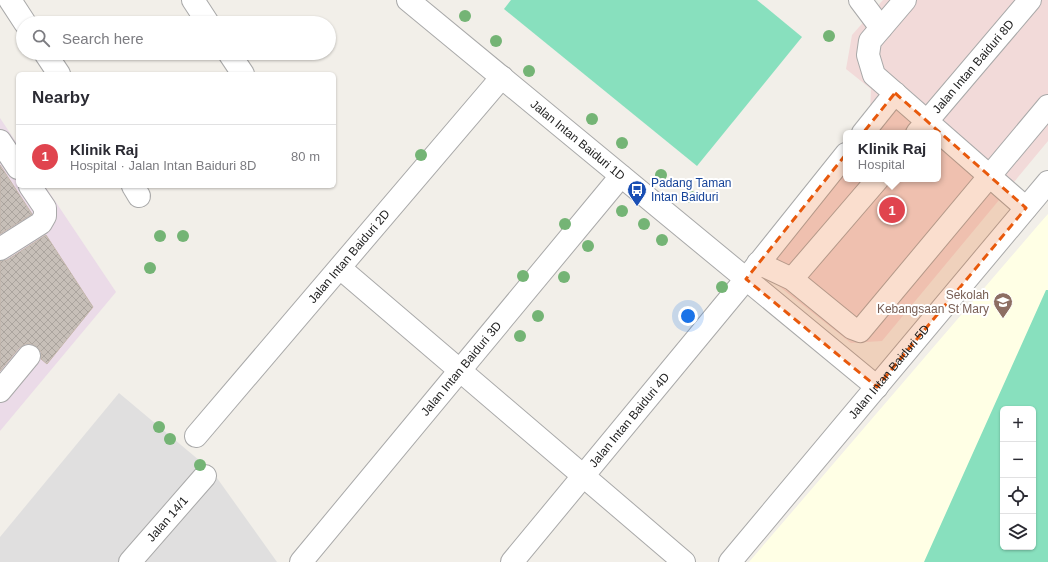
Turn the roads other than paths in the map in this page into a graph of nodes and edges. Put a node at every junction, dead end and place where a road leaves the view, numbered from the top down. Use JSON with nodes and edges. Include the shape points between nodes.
{"nodes":[{"id":1,"x":10,"y":0,"type":"edge"},
{"id":2,"x":193,"y":0,"type":"edge"},
{"id":3,"x":408,"y":0,"type":"edge"},
{"id":4,"x":860,"y":0,"type":"edge"},
{"id":5,"x":905,"y":0,"type":"edge"},
{"id":6,"x":1030,"y":0,"type":"edge"},
{"id":7,"x":21,"y":16,"type":"edge"},
{"id":8,"x":203,"y":16,"type":"edge"},
{"id":9,"x":881,"y":28,"type":"junction"},
{"id":10,"x":50,"y":60,"type":"edge"},
{"id":11,"x":234,"y":60,"type":"edge"},
{"id":12,"x":58,"y":72,"type":"edge"},
{"id":13,"x":242,"y":72,"type":"edge"},
{"id":14,"x":502,"y":77,"type":"junction"},
{"id":15,"x":895,"y":94,"type":"junction"},
{"id":16,"x":1048,"y":106,"type":"edge"},
{"id":17,"x":922,"y":127,"type":"edge"},
{"id":18,"x":865,"y":130,"type":"edge"},
{"id":19,"x":941,"y":141,"type":"edge"},
{"id":20,"x":0,"y":142,"type":"edge"},
{"id":21,"x":843,"y":158,"type":"edge"},
{"id":22,"x":16,"y":165,"type":"edge"},
{"id":23,"x":621,"y":176,"type":"junction"},
{"id":24,"x":990,"y":176,"type":"junction"},
{"id":25,"x":875,"y":182,"type":"edge"},
{"id":26,"x":1048,"y":182,"type":"edge"},
{"id":27,"x":31,"y":188,"type":"edge"},
{"id":28,"x":1026,"y":208,"type":"junction"},
{"id":29,"x":0,"y":249,"type":"edge"},
{"id":30,"x":340,"y":268,"type":"junction"},
{"id":31,"x":752,"y":271,"type":"junction"},
{"id":32,"x":792,"y":279,"type":"junction"},
{"id":33,"x":29,"y":356,"type":"dead end"},
{"id":34,"x":460,"y":370,"type":"junction"},
{"id":35,"x":877,"y":386,"type":"junction"},
{"id":36,"x":0,"y":391,"type":"edge"},
{"id":37,"x":196,"y":436,"type":"dead end"},
{"id":38,"x":205,"y":476,"type":"dead end"},
{"id":39,"x":583,"y":476,"type":"junction"},
{"id":40,"x":734,"y":561,"type":"edge"},
{"id":41,"x":130,"y":562,"type":"edge"},
{"id":42,"x":301,"y":562,"type":"edge"},
{"id":43,"x":512,"y":562,"type":"edge"},
{"id":44,"x":684,"y":562,"type":"edge"}],
"edges":[{"from":1,"to":7,"type":"street"},
{"from":2,"to":8,"type":"street"},
{"from":3,"to":14,"type":"street","name":"Jalan Intan Baiduri 1D"},
{"from":4,"to":9,"type":"street"},
{"from":5,"to":9,"type":"street"},
{"from":6,"to":17,"type":"street","name":"Jalan Intan Baiduri 8D"},
{"from":9,"to":15,"type":"street","via":[[870,41],[868,55],[874,75]]},
{"from":10,"to":12,"type":"street"},
{"from":11,"to":13,"type":"street"},
{"from":14,"to":23,"type":"street","name":"Jalan Intan Baiduri 1D"},
{"from":14,"to":30,"type":"street","name":"Jalan Intan Baiduri 2D"},
{"from":15,"to":17,"type":"street"},
{"from":15,"to":18,"type":"street"},
{"from":16,"to":24,"type":"street"},
{"from":19,"to":24,"type":"street"},
{"from":20,"to":22,"type":"street"},
{"from":21,"to":31,"type":"street","name":"Jalan Intan Baiduri 4D"},
{"from":23,"to":31,"type":"street","name":"Jalan Intan Baiduri 1D"},
{"from":23,"to":34,"type":"street","name":"Jalan Intan Baiduri 3D"},
{"from":24,"to":28,"type":"street"},
{"from":24,"to":32,"type":"street","via":[[860,331],[852,328]]},
{"from":25,"to":32,"type":"street"},
{"from":26,"to":28,"type":"street","name":"Jalan Intan Baiduri 5D"},
{"from":27,"to":29,"type":"street","via":[[45,208],[41,224]]},
{"from":28,"to":35,"type":"street","name":"Jalan Intan Baiduri 5D"},
{"from":30,"to":34,"type":"street"},
{"from":30,"to":37,"type":"street","name":"Jalan Intan Baiduri 2D"},
{"from":31,"to":32,"type":"street"},
{"from":31,"to":35,"type":"street","name":"Jalan Intan Baiduri 1D"},
{"from":31,"to":39,"type":"street","name":"Jalan Intan Baiduri 4D"},
{"from":33,"to":36,"type":"street"},
{"from":34,"to":39,"type":"street"},
{"from":34,"to":42,"type":"street","name":"Jalan Intan Baiduri 3D"},
{"from":35,"to":40,"type":"street","name":"Jalan Intan Baiduri 5D"},
{"from":38,"to":41,"type":"street","name":"Jalan 14/1"},
{"from":39,"to":43,"type":"street","name":"Jalan Intan Baiduri 4D"},
{"from":39,"to":44,"type":"street"}]}
